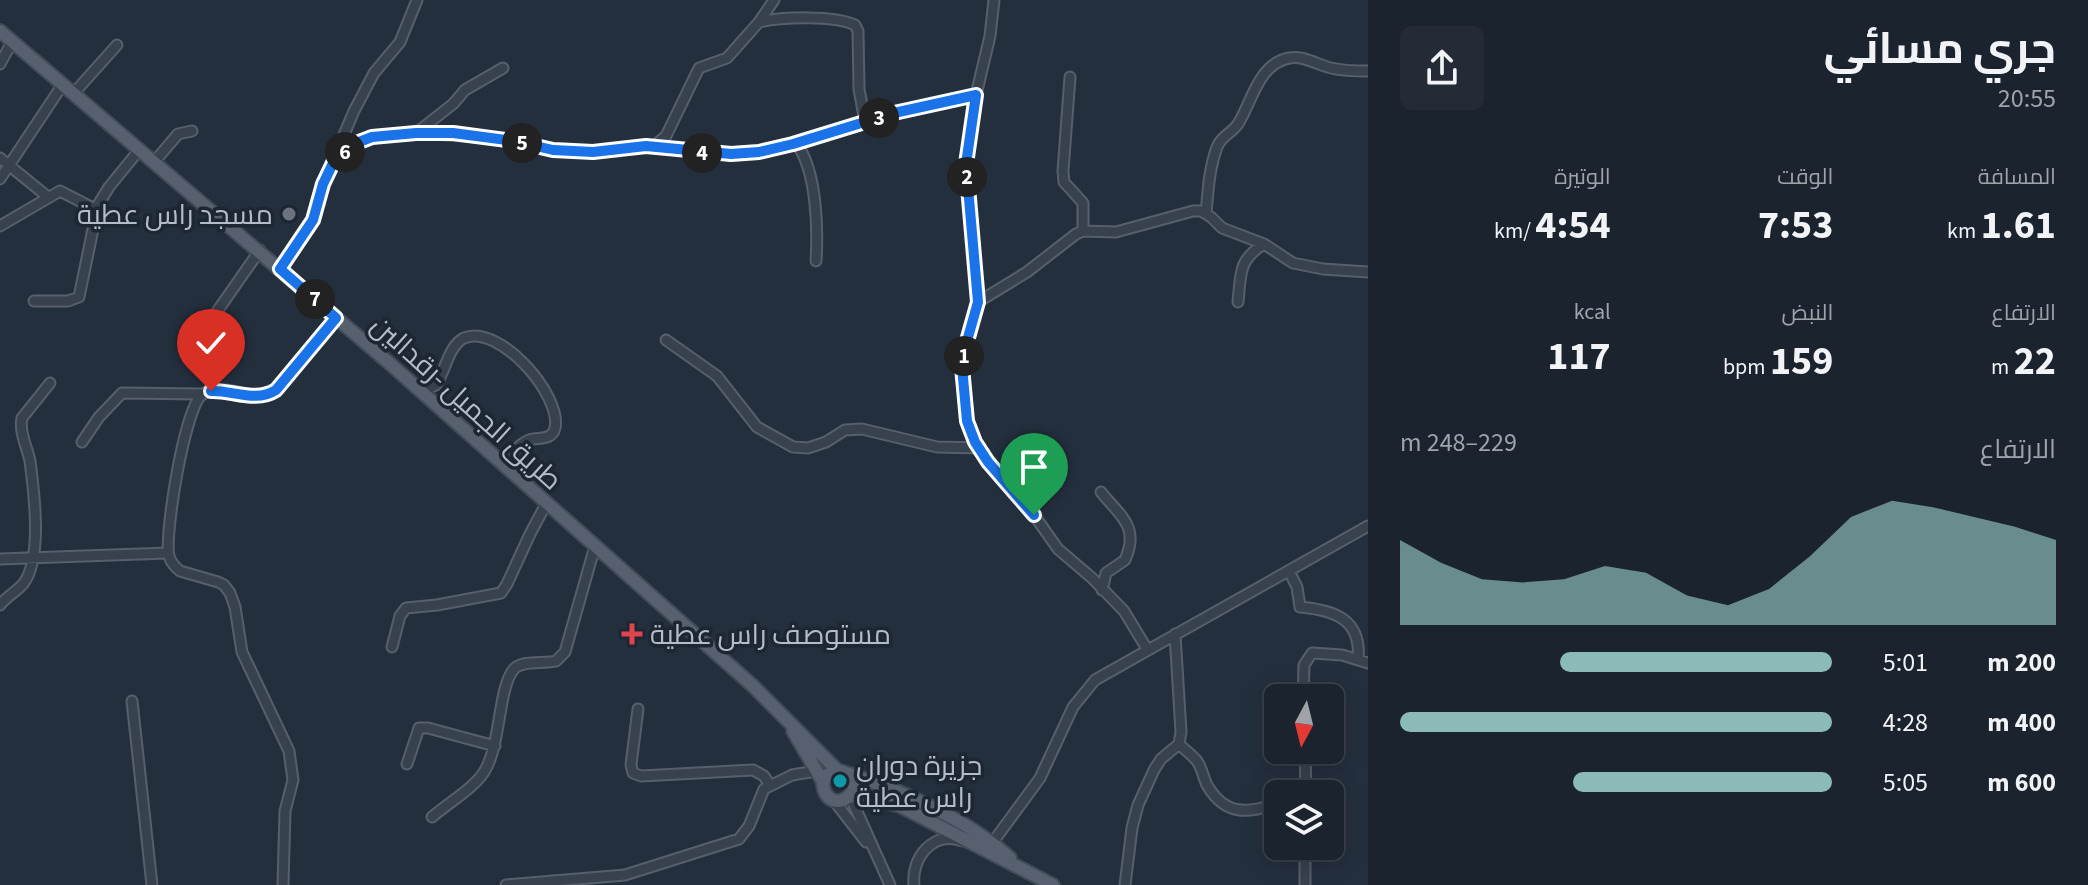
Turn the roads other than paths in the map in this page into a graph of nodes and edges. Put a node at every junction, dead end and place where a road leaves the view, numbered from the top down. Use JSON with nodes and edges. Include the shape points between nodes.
{"nodes":[{"id":1,"x":417,"y":0,"type":"edge"},
{"id":2,"x":774,"y":0,"type":"edge"},
{"id":3,"x":994,"y":0,"type":"edge"},
{"id":4,"x":759,"y":22,"type":"junction"},
{"id":5,"x":0,"y":31,"type":"edge"},
{"id":6,"x":12,"y":42,"type":"junction"},
{"id":7,"x":117,"y":45,"type":"dead end"},
{"id":8,"x":0,"y":64,"type":"edge"},
{"id":9,"x":503,"y":68,"type":"dead end"},
{"id":10,"x":1368,"y":71,"type":"edge"},
{"id":11,"x":1070,"y":77,"type":"dead end"},
{"id":12,"x":63,"y":84,"type":"junction"},
{"id":13,"x":74,"y":93,"type":"junction"},
{"id":14,"x":976,"y":95,"type":"junction"},
{"id":15,"x":865,"y":122,"type":"junction"},
{"id":16,"x":192,"y":131,"type":"dead end"},
{"id":17,"x":346,"y":131,"type":"junction"},
{"id":18,"x":416,"y":133,"type":"junction"},
{"id":19,"x":359,"y":142,"type":"junction"},
{"id":20,"x":796,"y":143,"type":"junction"},
{"id":21,"x":653,"y":147,"type":"junction"},
{"id":22,"x":140,"y":149,"type":"junction"},
{"id":23,"x":0,"y":158,"type":"edge"},
{"id":24,"x":155,"y":161,"type":"junction"},
{"id":25,"x":334,"y":161,"type":"junction"},
{"id":26,"x":10,"y":163,"type":"junction"},
{"id":27,"x":0,"y":179,"type":"edge"},
{"id":28,"x":48,"y":197,"type":"junction"},
{"id":29,"x":97,"y":210,"type":"junction"},
{"id":30,"x":1206,"y":214,"type":"junction"},
{"id":31,"x":0,"y":226,"type":"edge"},
{"id":32,"x":1083,"y":231,"type":"junction"},
{"id":33,"x":1264,"y":244,"type":"junction"},
{"id":34,"x":260,"y":250,"type":"junction"},
{"id":35,"x":816,"y":261,"type":"dead end"},
{"id":36,"x":280,"y":269,"type":"junction"},
{"id":37,"x":1368,"y":272,"type":"edge"},
{"id":38,"x":34,"y":301,"type":"dead end"},
{"id":39,"x":978,"y":302,"type":"junction"},
{"id":40,"x":1238,"y":302,"type":"dead end"},
{"id":41,"x":336,"y":318,"type":"junction"},
{"id":42,"x":209,"y":323,"type":"dead end"},
{"id":43,"x":666,"y":340,"type":"dead end"},
{"id":44,"x":50,"y":383,"type":"dead end"},
{"id":45,"x":421,"y":391,"type":"junction"},
{"id":46,"x":201,"y":394,"type":"junction"},
{"id":47,"x":82,"y":442,"type":"dead end"},
{"id":48,"x":979,"y":448,"type":"junction"},
{"id":49,"x":503,"y":466,"type":"junction"},
{"id":50,"x":1101,"y":492,"type":"dead end"},
{"id":51,"x":546,"y":504,"type":"junction"},
{"id":52,"x":1368,"y":526,"type":"edge"},
{"id":53,"x":595,"y":546,"type":"junction"},
{"id":54,"x":168,"y":553,"type":"junction"},
{"id":55,"x":35,"y":557,"type":"junction"},
{"id":56,"x":0,"y":559,"type":"edge"},
{"id":57,"x":1289,"y":571,"type":"junction"},
{"id":58,"x":1102,"y":590,"type":"junction"},
{"id":59,"x":0,"y":605,"type":"edge"},
{"id":60,"x":1175,"y":634,"type":"junction"},
{"id":61,"x":392,"y":647,"type":"dead end"},
{"id":62,"x":1147,"y":649,"type":"junction"},
{"id":63,"x":1363,"y":661,"type":"edge"},
{"id":64,"x":1303,"y":684,"type":"edge"},
{"id":65,"x":132,"y":701,"type":"dead end"},
{"id":66,"x":638,"y":709,"type":"dead end"},
{"id":67,"x":787,"y":721,"type":"junction"},
{"id":68,"x":1179,"y":744,"type":"junction"},
{"id":69,"x":495,"y":746,"type":"junction"},
{"id":70,"x":407,"y":764,"type":"dead end"},
{"id":71,"x":843,"y":772,"type":"junction"},
{"id":72,"x":819,"y":776,"type":"junction"},
{"id":73,"x":769,"y":784,"type":"junction"},
{"id":74,"x":850,"y":796,"type":"junction"},
{"id":75,"x":835,"y":802,"type":"junction"},
{"id":76,"x":1264,"y":809,"type":"edge"},
{"id":77,"x":432,"y":817,"type":"dead end"},
{"id":78,"x":992,"y":850,"type":"junction"},
{"id":79,"x":875,"y":854,"type":"junction"},
{"id":80,"x":1305,"y":860,"type":"edge"},
{"id":81,"x":152,"y":885,"type":"edge"},
{"id":82,"x":283,"y":885,"type":"edge"},
{"id":83,"x":506,"y":885,"type":"edge"},
{"id":84,"x":890,"y":885,"type":"edge"},
{"id":85,"x":914,"y":885,"type":"edge"},
{"id":86,"x":1053,"y":885,"type":"edge"},
{"id":87,"x":1125,"y":885,"type":"edge"},
{"id":88,"x":1305,"y":885,"type":"edge"}],
"edges":[{"from":1,"to":17,"type":"street","via":[[400,42],[367,84]]},
{"from":2,"to":4,"type":"street"},
{"from":3,"to":14,"type":"street"},
{"from":4,"to":15,"type":"street","via":[[807,19],[855,25]]},
{"from":4,"to":21,"type":"street","via":[[727,58],[699,68],[666,136]]},
{"from":5,"to":6,"type":"main road","name":"طريق الجميل -رقدالين"},
{"from":6,"to":8,"type":"street"},
{"from":6,"to":12,"type":"main road","name":"طريق الجميل -رقدالين"},
{"from":7,"to":13,"type":"street"},
{"from":9,"to":18,"type":"street","via":[[465,90]]},
{"from":10,"to":30,"type":"street","via":[[1332,69],[1291,57],[1267,71],[1239,122],[1221,138],[1210,168]]},
{"from":11,"to":32,"type":"street","via":[[1063,171],[1064,182],[1083,203]]},
{"from":12,"to":13,"type":"main road","name":"طريق الجميل -رقدالين"},
{"from":12,"to":26,"type":"street"},
{"from":13,"to":22,"type":"main road","name":"طريق الجميل -رقدالين"},
{"from":14,"to":15,"type":"street"},
{"from":14,"to":39,"type":"street","via":[[966,164]]},
{"from":15,"to":20,"type":"street"},
{"from":16,"to":24,"type":"street","via":[[178,134]]},
{"from":17,"to":19,"type":"street"},
{"from":17,"to":25,"type":"street"},
{"from":18,"to":19,"type":"street"},
{"from":18,"to":21,"type":"street","via":[[494,138],[553,150]]},
{"from":19,"to":25,"type":"street"},
{"from":20,"to":21,"type":"street","via":[[731,154]]},
{"from":20,"to":35,"type":"street","via":[[812,188]]},
{"from":22,"to":24,"type":"main road","name":"طريق الجميل -رقدالين"},
{"from":22,"to":29,"type":"street"},
{"from":23,"to":26,"type":"street"},
{"from":24,"to":34,"type":"main road","name":"طريق الجميل -رقدالين"},
{"from":25,"to":36,"type":"street","via":[[313,220]]},
{"from":26,"to":27,"type":"street"},
{"from":26,"to":28,"type":"street"},
{"from":28,"to":29,"type":"street","via":[[65,192]]},
{"from":28,"to":31,"type":"street"},
{"from":29,"to":38,"type":"street","via":[[79,297]]},
{"from":30,"to":32,"type":"street","via":[[1193,211],[1116,232]]},
{"from":30,"to":33,"type":"street","via":[[1222,228]]},
{"from":32,"to":39,"type":"street"},
{"from":33,"to":37,"type":"street","via":[[1293,263]]},
{"from":33,"to":40,"type":"street","via":[[1244,262]]},
{"from":34,"to":36,"type":"main road","name":"طريق الجميل -رقدالين"},
{"from":34,"to":42,"type":"street"},
{"from":36,"to":41,"type":"main road","name":"طريق الجميل -رقدالين"},
{"from":39,"to":48,"type":"street","via":[[962,367],[967,421]]},
{"from":41,"to":45,"type":"main road","name":"طريق الجميل -رقدالين"},
{"from":41,"to":46,"type":"street","via":[[269,394]]},
{"from":43,"to":48,"type":"street","via":[[717,376],[757,427],[793,447],[808,448],[845,430],[862,429],[937,447]]},
{"from":44,"to":55,"type":"street","via":[[21,425],[33,491]]},
{"from":45,"to":49,"type":"main road","name":"طريق الجميل -رقدالين"},
{"from":45,"to":49,"type":"street","via":[[436,385],[460,340],[493,339],[506,347],[541,385],[555,429],[546,438],[522,443]]},
{"from":46,"to":47,"type":"street","via":[[122,393]]},
{"from":46,"to":54,"type":"street","via":[[190,414],[179,462]]},
{"from":48,"to":58,"type":"street","via":[[1058,549]]},
{"from":49,"to":51,"type":"main road","name":"طريق الجميل -رقدالين"},
{"from":50,"to":58,"type":"street","via":[[1130,527],[1125,560],[1106,573]]},
{"from":51,"to":53,"type":"main road","name":"طريق الجميل -رقدالين"},
{"from":51,"to":61,"type":"street","via":[[501,593],[406,608]]},
{"from":52,"to":57,"type":"street"},
{"from":53,"to":67,"type":"main road","name":"طريق الجميل -رقدالين"},
{"from":53,"to":69,"type":"street","via":[[565,652],[556,661],[514,669]]},
{"from":54,"to":55,"type":"street"},
{"from":54,"to":82,"type":"street","via":[[180,571],[218,582],[230,593],[242,652],[289,751],[293,780],[285,811]]},
{"from":55,"to":56,"type":"street"},
{"from":55,"to":59,"type":"street","via":[[23,584]]},
{"from":57,"to":60,"type":"street"},
{"from":57,"to":63,"type":"street","via":[[1300,607],[1331,611],[1348,625]]},
{"from":58,"to":62,"type":"street","via":[[1124,611]]},
{"from":60,"to":62,"type":"street"},
{"from":60,"to":68,"type":"street"},
{"from":62,"to":78,"type":"street","via":[[1083,691],[1040,778]]},
{"from":63,"to":64,"type":"street","via":[[1312,653],[1304,665]]},
{"from":65,"to":81,"type":"street"},
{"from":66,"to":73,"type":"street","via":[[633,773],[753,770]]},
{"from":67,"to":71,"type":"main road"},
{"from":67,"to":72,"type":"main road"},
{"from":68,"to":76,"type":"street","via":[[1198,763],[1223,805]]},
{"from":68,"to":87,"type":"street","via":[[1161,759],[1138,805]]},
{"from":69,"to":70,"type":"street","via":[[419,728]]},
{"from":69,"to":77,"type":"street","via":[[485,771]]},
{"from":71,"to":72,"type":"main road"},
{"from":71,"to":74,"type":"main road","via":[[855,786]]},
{"from":71,"to":78,"type":"main road","via":[[920,802]]},
{"from":72,"to":73,"type":"street","via":[[792,775]]},
{"from":72,"to":75,"type":"main road","via":[[825,794]]},
{"from":73,"to":83,"type":"street","via":[[739,839],[625,875]]},
{"from":74,"to":75,"type":"main road"},
{"from":74,"to":78,"type":"main road","via":[[900,806]]},
{"from":74,"to":79,"type":"street"},
{"from":75,"to":79,"type":"street"},
{"from":78,"to":85,"type":"street","via":[[955,838],[934,842],[919,855]]},
{"from":78,"to":86,"type":"main road"},
{"from":79,"to":84,"type":"street"},
{"from":80,"to":88,"type":"street"}]}
